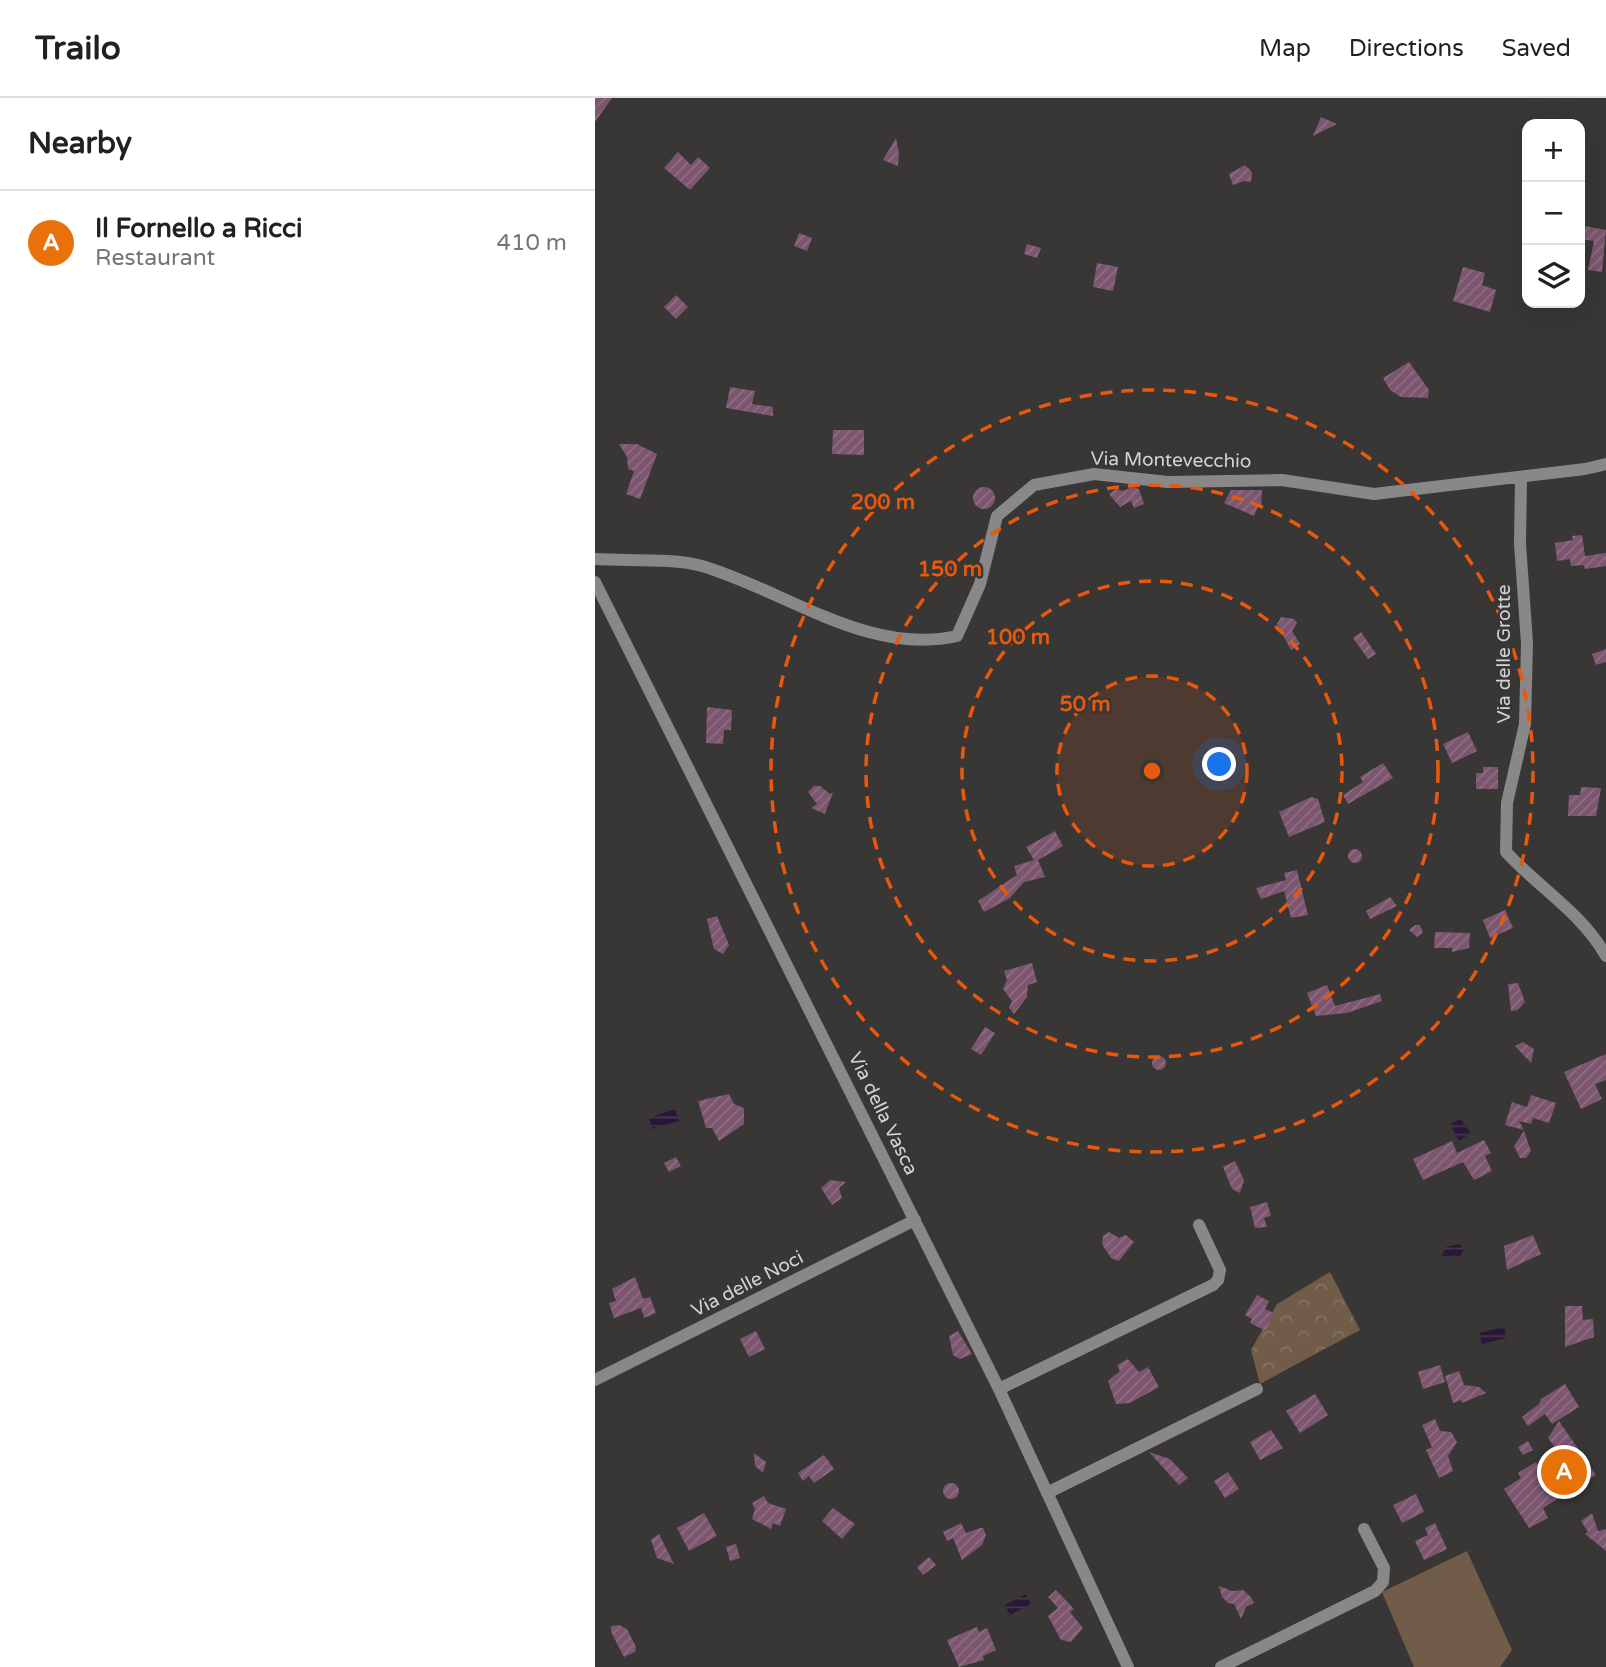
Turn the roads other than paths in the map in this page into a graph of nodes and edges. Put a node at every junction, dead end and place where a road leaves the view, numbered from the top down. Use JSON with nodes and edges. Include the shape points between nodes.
{"nodes":[{"id":1,"x":1606,"y":464,"type":"edge"},
{"id":2,"x":1521,"y":477,"type":"junction"},
{"id":3,"x":595,"y":559,"type":"edge"},
{"id":4,"x":595,"y":582,"type":"edge"},
{"id":5,"x":1606,"y":956,"type":"edge"},
{"id":6,"x":915,"y":1220,"type":"junction"},
{"id":7,"x":1199,"y":1225,"type":"dead end"},
{"id":8,"x":595,"y":1380,"type":"edge"},
{"id":9,"x":1257,"y":1389,"type":"dead end"},
{"id":10,"x":999,"y":1390,"type":"junction"},
{"id":11,"x":1047,"y":1493,"type":"junction"},
{"id":12,"x":1364,"y":1529,"type":"dead end"},
{"id":13,"x":1128,"y":1667,"type":"edge"},
{"id":14,"x":1221,"y":1667,"type":"edge"}],
"edges":[{"from":1,"to":2,"type":"street","name":"Via Montevecchio"},
{"from":2,"to":3,"type":"street","name":"Via Montevecchio","via":[[1374,494],[1282,481],[1168,482],[1094,474],[1034,485],[997,516],[980,583],[957,636],[932,642],[877,636],[700,565]]},
{"from":2,"to":5,"type":"street","name":"Via delle Grotte","via":[[1525,724],[1507,803],[1506,852],[1569,909]]},
{"from":4,"to":6,"type":"street","name":"Via della Vasca"},
{"from":6,"to":8,"type":"street","name":"Via delle Noci"},
{"from":6,"to":10,"type":"street","name":"Via della Vasca"},
{"from":7,"to":10,"type":"street","via":[[1220,1270],[1219,1280]]},
{"from":9,"to":11,"type":"street"},
{"from":10,"to":11,"type":"street","name":"Via della Vasca"},
{"from":11,"to":13,"type":"street","name":"Via della Vasca"},
{"from":12,"to":14,"type":"street","via":[[1384,1567],[1384,1582],[1375,1591]]}]}
